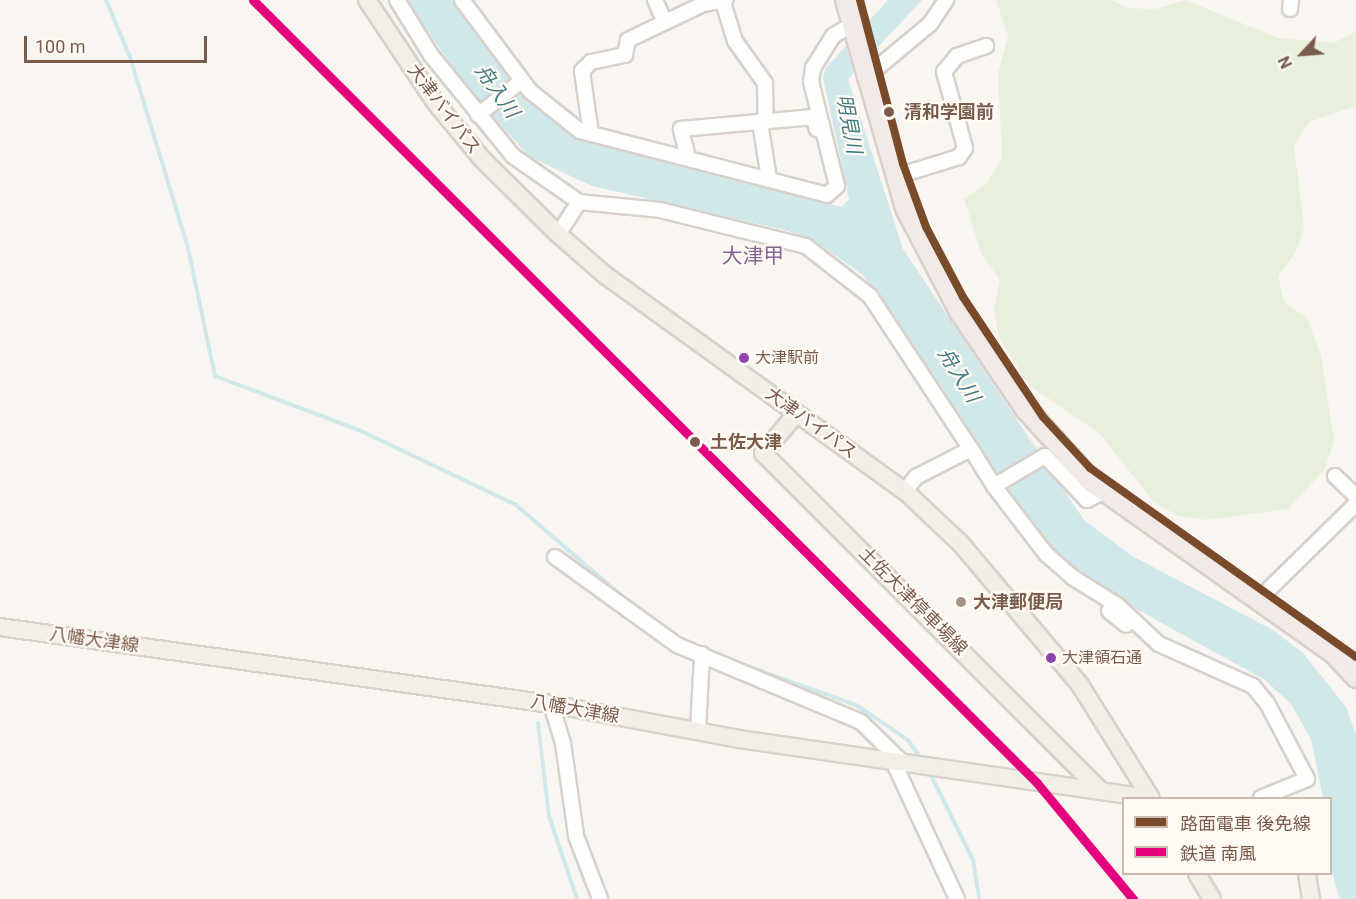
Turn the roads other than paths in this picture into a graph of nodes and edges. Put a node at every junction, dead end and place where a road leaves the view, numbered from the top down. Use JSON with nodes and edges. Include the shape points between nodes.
{"nodes":[{"id":1,"x":367,"y":0,"type":"edge"},
{"id":2,"x":397,"y":0,"type":"edge"},
{"id":3,"x":462,"y":0,"type":"edge"},
{"id":4,"x":655,"y":0,"type":"edge"},
{"id":5,"x":846,"y":0,"type":"edge"},
{"id":6,"x":946,"y":0,"type":"edge"},
{"id":7,"x":725,"y":1,"type":"edge"},
{"id":8,"x":665,"y":22,"type":"junction"},
{"id":9,"x":853,"y":28,"type":"junction"},
{"id":10,"x":986,"y":46,"type":"dead end"},
{"id":11,"x":864,"y":73,"type":"junction"},
{"id":12,"x":519,"y":83,"type":"junction"},
{"id":13,"x":481,"y":113,"type":"junction"},
{"id":14,"x":763,"y":122,"type":"junction"},
{"id":15,"x":591,"y":134,"type":"junction"},
{"id":16,"x":688,"y":158,"type":"junction"},
{"id":17,"x":894,"y":177,"type":"junction"},
{"id":18,"x":770,"y":179,"type":"junction"},
{"id":19,"x":834,"y":193,"type":"junction"},
{"id":20,"x":579,"y":202,"type":"junction"},
{"id":21,"x":558,"y":234,"type":"junction"},
{"id":22,"x":797,"y":413,"type":"junction"},
{"id":23,"x":971,"y":449,"type":"junction"},
{"id":24,"x":1335,"y":476,"type":"dead end"},
{"id":25,"x":996,"y":484,"type":"junction"},
{"id":26,"x":905,"y":491,"type":"junction"},
{"id":27,"x":1104,"y":492,"type":"junction"},
{"id":28,"x":1356,"y":496,"type":"edge"},
{"id":29,"x":1356,"y":504,"type":"edge"},
{"id":30,"x":555,"y":557,"type":"dead end"},
{"id":31,"x":1259,"y":599,"type":"junction"},
{"id":32,"x":1109,"y":611,"type":"dead end"},
{"id":33,"x":0,"y":627,"type":"edge"},
{"id":34,"x":1159,"y":644,"type":"junction"},
{"id":35,"x":702,"y":654,"type":"junction"},
{"id":36,"x":1356,"y":677,"type":"edge"},
{"id":37,"x":551,"y":704,"type":"junction"},
{"id":38,"x":698,"y":731,"type":"junction"},
{"id":39,"x":898,"y":761,"type":"junction"},
{"id":40,"x":1099,"y":789,"type":"junction"},
{"id":41,"x":1144,"y":797,"type":"edge"},
{"id":42,"x":1149,"y":797,"type":"edge"},
{"id":43,"x":1263,"y":797,"type":"edge"},
{"id":44,"x":1198,"y":875,"type":"edge"},
{"id":45,"x":1307,"y":875,"type":"edge"},
{"id":46,"x":600,"y":899,"type":"edge"},
{"id":47,"x":957,"y":899,"type":"edge"},
{"id":48,"x":1212,"y":899,"type":"edge"},
{"id":49,"x":1311,"y":899,"type":"edge"}],
"edges":[{"from":1,"to":21,"type":"main road","name":"大津バイパス","via":[[435,102],[483,160]]},
{"from":2,"to":13,"type":"street"},
{"from":3,"to":12,"type":"street"},
{"from":4,"to":8,"type":"street"},
{"from":5,"to":9,"type":"highway"},
{"from":6,"to":11,"type":"street","via":[[930,24]]},
{"from":7,"to":8,"type":"street","via":[[703,4]]},
{"from":7,"to":14,"type":"street","via":[[735,41],[765,83]]},
{"from":8,"to":15,"type":"street","via":[[628,40],[625,55],[591,62],[582,71]]},
{"from":9,"to":11,"type":"highway"},
{"from":9,"to":19,"type":"street","via":[[833,36],[818,56],[811,82],[837,186]]},
{"from":10,"to":17,"type":"street","via":[[957,56],[944,72],[965,148],[959,157]]},
{"from":11,"to":17,"type":"highway"},
{"from":12,"to":13,"type":"street"},
{"from":12,"to":15,"type":"street","via":[[562,121]]},
{"from":13,"to":20,"type":"street","via":[[531,174]]},
{"from":14,"to":16,"type":"street","via":[[681,129]]},
{"from":14,"to":18,"type":"street"},
{"from":14,"to":19,"type":"street","via":[[813,117]]},
{"from":15,"to":16,"type":"street"},
{"from":16,"to":18,"type":"street"},
{"from":17,"to":27,"type":"highway","via":[[961,313],[1058,450]]},
{"from":18,"to":19,"type":"street"},
{"from":20,"to":21,"type":"street"},
{"from":20,"to":23,"type":"street","via":[[660,210],[806,246],[849,274],[870,296]]},
{"from":21,"to":22,"type":"main road","name":"大津バイパス","via":[[614,282]]},
{"from":22,"to":26,"type":"main road","name":"大津バイパス"},
{"from":22,"to":40,"type":"main road","name":"土佐大津停車場線","via":[[763,453]]},
{"from":23,"to":25,"type":"street"},
{"from":23,"to":26,"type":"street","via":[[916,477]]},
{"from":24,"to":28,"type":"street"},
{"from":25,"to":27,"type":"street","via":[[1045,456],[1087,500]]},
{"from":25,"to":34,"type":"street","via":[[1046,554]]},
{"from":26,"to":42,"type":"main road","name":"大津バイパス","via":[[1025,613],[1080,685]]},
{"from":27,"to":31,"type":"highway"},
{"from":29,"to":31,"type":"street"},
{"from":30,"to":35,"type":"street","via":[[636,619]]},
{"from":31,"to":36,"type":"highway","via":[[1334,653]]},
{"from":32,"to":34,"type":"street"},
{"from":33,"to":37,"type":"main road","name":"八幡大津線"},
{"from":34,"to":43,"type":"street","via":[[1253,686],[1268,703],[1307,779]]},
{"from":35,"to":38,"type":"street","via":[[695,695]]},
{"from":35,"to":39,"type":"street","via":[[861,723]]},
{"from":37,"to":38,"type":"main road","name":"八幡大津線"},
{"from":37,"to":46,"type":"street","via":[[563,743],[576,836]]},
{"from":38,"to":39,"type":"main road","name":"八幡大津線"},
{"from":39,"to":40,"type":"main road","name":"八幡大津線"},
{"from":39,"to":47,"type":"street"},
{"from":40,"to":41,"type":"main road","name":"八幡大津線"},
{"from":44,"to":48,"type":"main road"},
{"from":45,"to":49,"type":"main road"}]}
